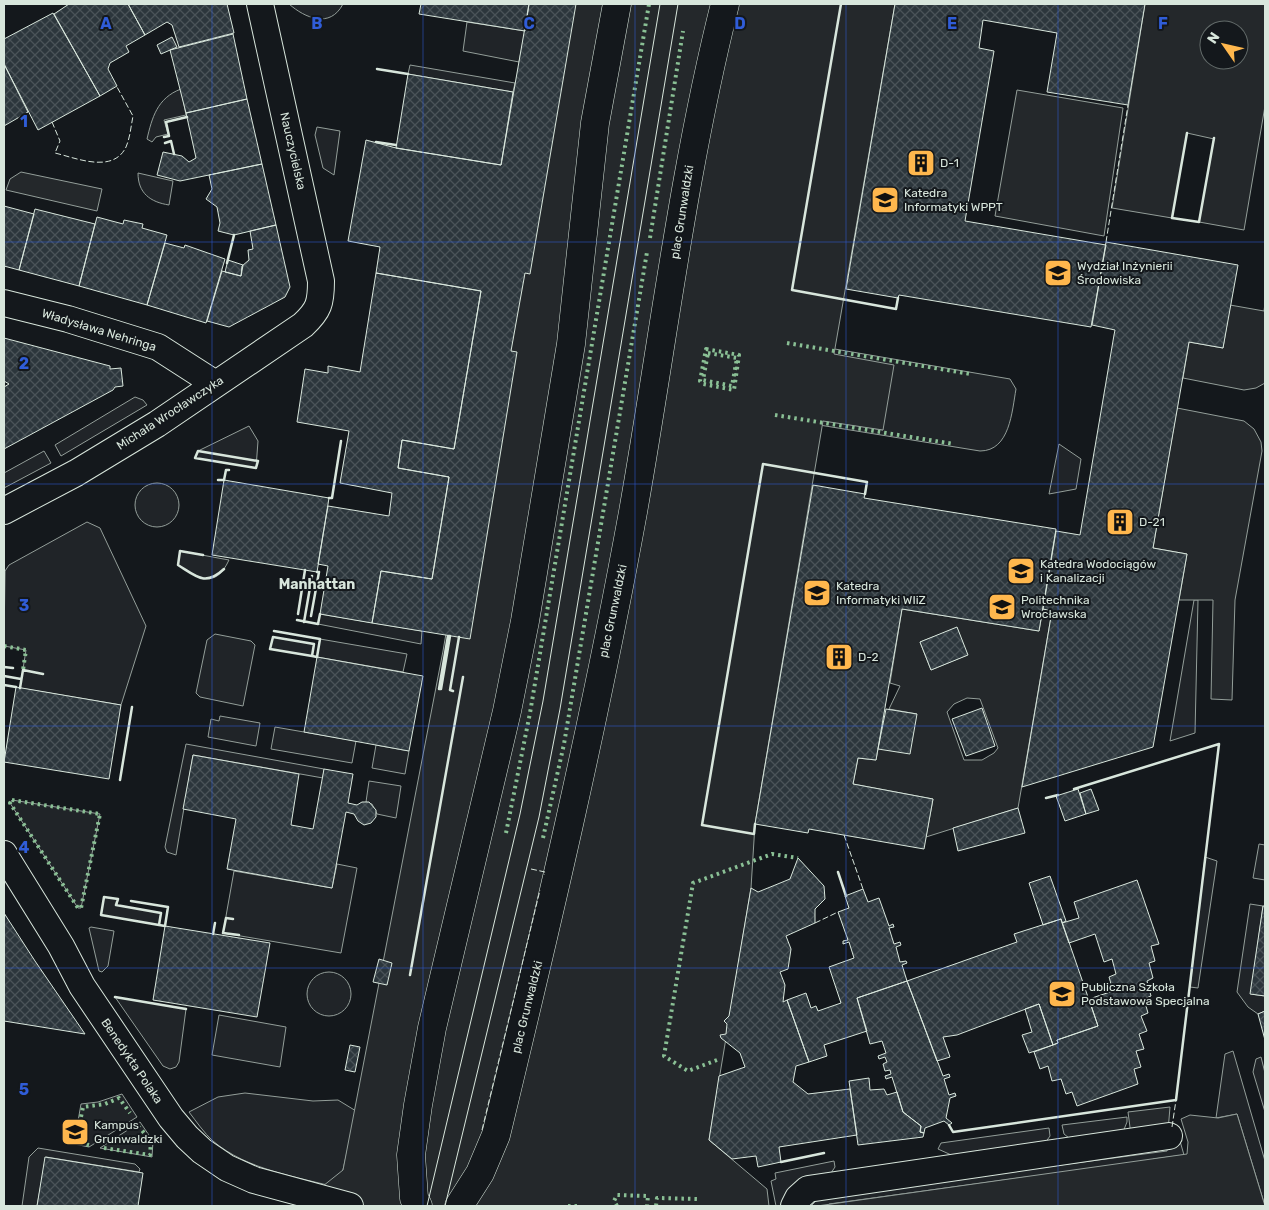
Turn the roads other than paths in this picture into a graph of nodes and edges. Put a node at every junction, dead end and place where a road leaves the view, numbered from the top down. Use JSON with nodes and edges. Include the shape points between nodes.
{"nodes":[{"id":1,"x":260,"y":4,"type":"edge"},
{"id":2,"x":617,"y":4,"type":"edge"},
{"id":3,"x":725,"y":4,"type":"edge"},
{"id":4,"x":321,"y":298,"type":"joint"},
{"id":5,"x":4,"y":303,"type":"edge"},
{"id":6,"x":214,"y":383,"type":"junction"},
{"id":7,"x":4,"y":511,"type":"edge"},
{"id":8,"x":4,"y":854,"type":"edge"},
{"id":9,"x":1169,"y":1136,"type":"dead end"},
{"id":10,"x":350,"y":1206,"type":"edge"},
{"id":11,"x":418,"y":1206,"type":"edge"},
{"id":12,"x":459,"y":1206,"type":"edge"},
{"id":13,"x":794,"y":1206,"type":"edge"}],
"edges":[{"from":1,"to":4,"type":"street","name":"Nauczycielska","via":[[313,239]]},
{"from":2,"to":11,"type":"main road","via":[[595,123],[571,344],[525,621],[432,1028],[418,1106],[411,1155],[414,1198]]},
{"from":3,"to":12,"type":"main road","name":"plac Grunwaldzki","via":[[694,136],[632,514],[548,917],[496,1135],[480,1173]]},
{"from":4,"to":6,"type":"street","name":"Michała Wrocławczyka","via":[[316,312],[303,325]]},
{"from":5,"to":6,"type":"street","name":"Władysława Nehringa","via":[[158,347]]},
{"from":6,"to":7,"type":"street","name":"Michała Wrocławczyka","via":[[157,424],[76,473]]},
{"from":8,"to":10,"type":"street","name":"Benedykta Polaka","via":[[82,986],[187,1137],[227,1168],[254,1180]]},
{"from":9,"to":13,"type":"street","via":[[808,1189]]}]}
